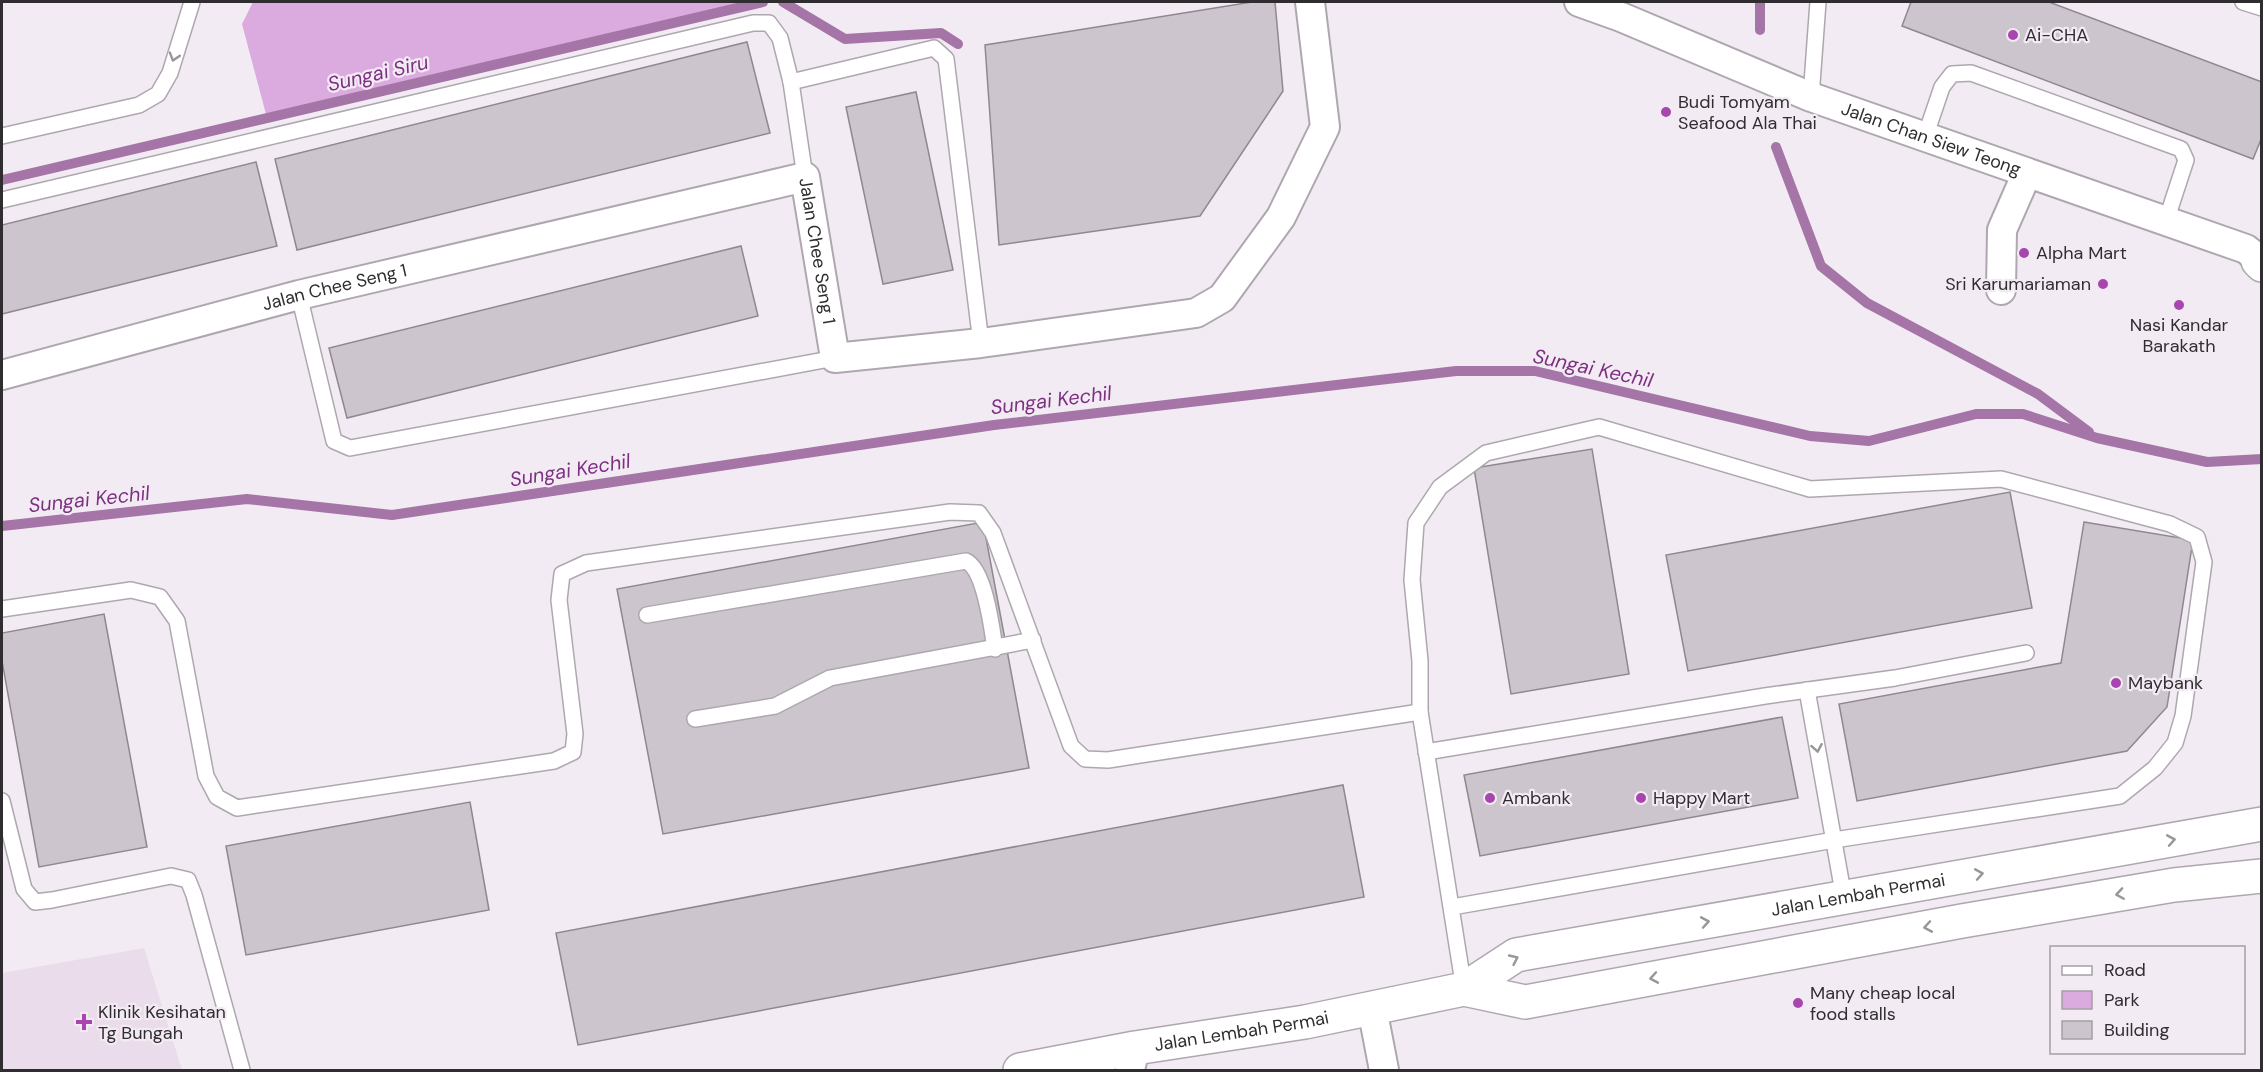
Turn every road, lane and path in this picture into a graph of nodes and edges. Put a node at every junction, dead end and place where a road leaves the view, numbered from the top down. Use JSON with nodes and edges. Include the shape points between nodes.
{"nodes":[{"id":1,"x":192,"y":2,"type":"edge"},
{"id":2,"x":1310,"y":2,"type":"edge"},
{"id":3,"x":1579,"y":2,"type":"edge"},
{"id":4,"x":1818,"y":2,"type":"edge"},
{"id":5,"x":2243,"y":2,"type":"edge"},
{"id":6,"x":2262,"y":8,"type":"edge"},
{"id":7,"x":1622,"y":9,"type":"edge"},
{"id":8,"x":791,"y":82,"type":"junction"},
{"id":9,"x":1811,"y":97,"type":"junction"},
{"id":10,"x":2,"y":136,"type":"edge"},
{"id":11,"x":1925,"y":137,"type":"junction"},
{"id":12,"x":2027,"y":173,"type":"junction"},
{"id":13,"x":805,"y":177,"type":"junction"},
{"id":14,"x":2,"y":200,"type":"edge"},
{"id":15,"x":2166,"y":221,"type":"junction"},
{"id":16,"x":2258,"y":257,"type":"edge"},
{"id":17,"x":2001,"y":290,"type":"dead end"},
{"id":18,"x":299,"y":295,"type":"junction"},
{"id":19,"x":981,"y":343,"type":"junction"},
{"id":20,"x":835,"y":358,"type":"junction"},
{"id":21,"x":2,"y":375,"type":"edge"},
{"id":22,"x":2,"y":609,"type":"edge"},
{"id":23,"x":647,"y":615,"type":"dead end"},
{"id":24,"x":1033,"y":640,"type":"junction"},
{"id":25,"x":995,"y":649,"type":"junction"},
{"id":26,"x":2026,"y":652,"type":"dead end"},
{"id":27,"x":1807,"y":690,"type":"junction"},
{"id":28,"x":1420,"y":712,"type":"junction"},
{"id":29,"x":695,"y":719,"type":"dead end"},
{"id":30,"x":1426,"y":752,"type":"junction"},
{"id":31,"x":2,"y":801,"type":"edge"},
{"id":32,"x":2262,"y":824,"type":"edge"},
{"id":33,"x":1834,"y":840,"type":"junction"},
{"id":34,"x":2262,"y":876,"type":"edge"},
{"id":35,"x":1844,"y":898,"type":"junction"},
{"id":36,"x":1452,"y":907,"type":"junction"},
{"id":37,"x":1464,"y":988,"type":"junction"},
{"id":38,"x":1372,"y":1008,"type":"junction"},
{"id":39,"x":1132,"y":1060,"type":"edge"},
{"id":40,"x":242,"y":1071,"type":"edge"},
{"id":41,"x":1020,"y":1071,"type":"edge"},
{"id":42,"x":1384,"y":1071,"type":"edge"}],
"edges":[{"from":1,"to":10,"type":"lane","one_way":true,"via":[[170,73],[158,94],[139,105]]},
{"from":2,"to":19,"type":"street","via":[[1325,127],[1281,217],[1221,298],[1196,313]]},
{"from":3,"to":7,"type":"street","name":"Jalan Chan Siew Teong"},
{"from":4,"to":9,"type":"lane"},
{"from":5,"to":6,"type":"lane"},
{"from":7,"to":9,"type":"street","name":"Jalan Chan Siew Teong"},
{"from":8,"to":13,"type":"lane"},
{"from":8,"to":14,"type":"lane","via":[[780,38],[769,23],[753,23]]},
{"from":8,"to":19,"type":"lane","via":[[934,48],[946,59]]},
{"from":9,"to":11,"type":"street","name":"Jalan Chan Siew Teong"},
{"from":11,"to":12,"type":"street","name":"Jalan Chan Siew Teong"},
{"from":11,"to":15,"type":"lane","via":[[1947,80],[1952,74],[1971,73],[2181,149],[2186,160]]},
{"from":12,"to":15,"type":"street","name":"Jalan Chan Siew Teong"},
{"from":12,"to":17,"type":"street","via":[[2001,230]]},
{"from":13,"to":18,"type":"street","name":"Jalan Chee Seng 1"},
{"from":13,"to":20,"type":"street","name":"Jalan Chee Seng 1"},
{"from":15,"to":16,"type":"street","name":"Jalan Chan Siew Teong"},
{"from":18,"to":20,"type":"lane","via":[[334,441],[350,448]]},
{"from":18,"to":21,"type":"street","name":"Jalan Chee Seng 1"},
{"from":19,"to":20,"type":"street"},
{"from":22,"to":24,"type":"lane","via":[[131,590],[160,597],[177,621],[206,776],[217,797],[237,808],[554,761],[573,752],[575,734],[559,600],[562,574],[586,563],[950,512],[979,513],[993,533]]},
{"from":23,"to":25,"type":"lane","via":[[966,561],[975,569],[981,584]]},
{"from":24,"to":25,"type":"lane"},
{"from":24,"to":28,"type":"lane","via":[[1071,746],[1085,759],[1108,760]]},
{"from":25,"to":29,"type":"lane","via":[[830,678],[775,706]]},
{"from":26,"to":27,"type":"lane","via":[[1895,678]]},
{"from":27,"to":30,"type":"lane"},
{"from":27,"to":33,"type":"lane","one_way":true},
{"from":28,"to":30,"type":"lane"},
{"from":28,"to":33,"type":"lane","via":[[1420,661],[1412,580],[1416,523],[1440,487],[1486,453],[1599,427],[1810,489],[2001,479],[2170,524],[2197,537],[2204,562],[2183,716],[2175,743],[2155,768],[2120,796]]},
{"from":30,"to":36,"type":"lane"},
{"from":31,"to":40,"type":"lane","via":[[24,889],[35,902],[171,876],[188,880]]},
{"from":35,"to":32,"type":"main road","name":"Jalan Lembah Permai","one_way":true},
{"from":33,"to":35,"type":"lane"},
{"from":33,"to":36,"type":"lane"},
{"from":34,"to":37,"type":"main road","name":"Jalan Lembah Permai","one_way":true,"via":[[2174,885],[1974,919],[1525,1002]]},
{"from":37,"to":35,"type":"main road","name":"Jalan Lembah Permai","one_way":true,"via":[[1516,956]]},
{"from":36,"to":37,"type":"lane"},
{"from":37,"to":38,"type":"main road","name":"Jalan Lembah Permai"},
{"from":38,"to":39,"type":"main road","name":"Jalan Lembah Permai"},
{"from":38,"to":42,"type":"street"},
{"from":39,"to":41,"type":"main road","name":"Jalan Lembah Permai"}]}
